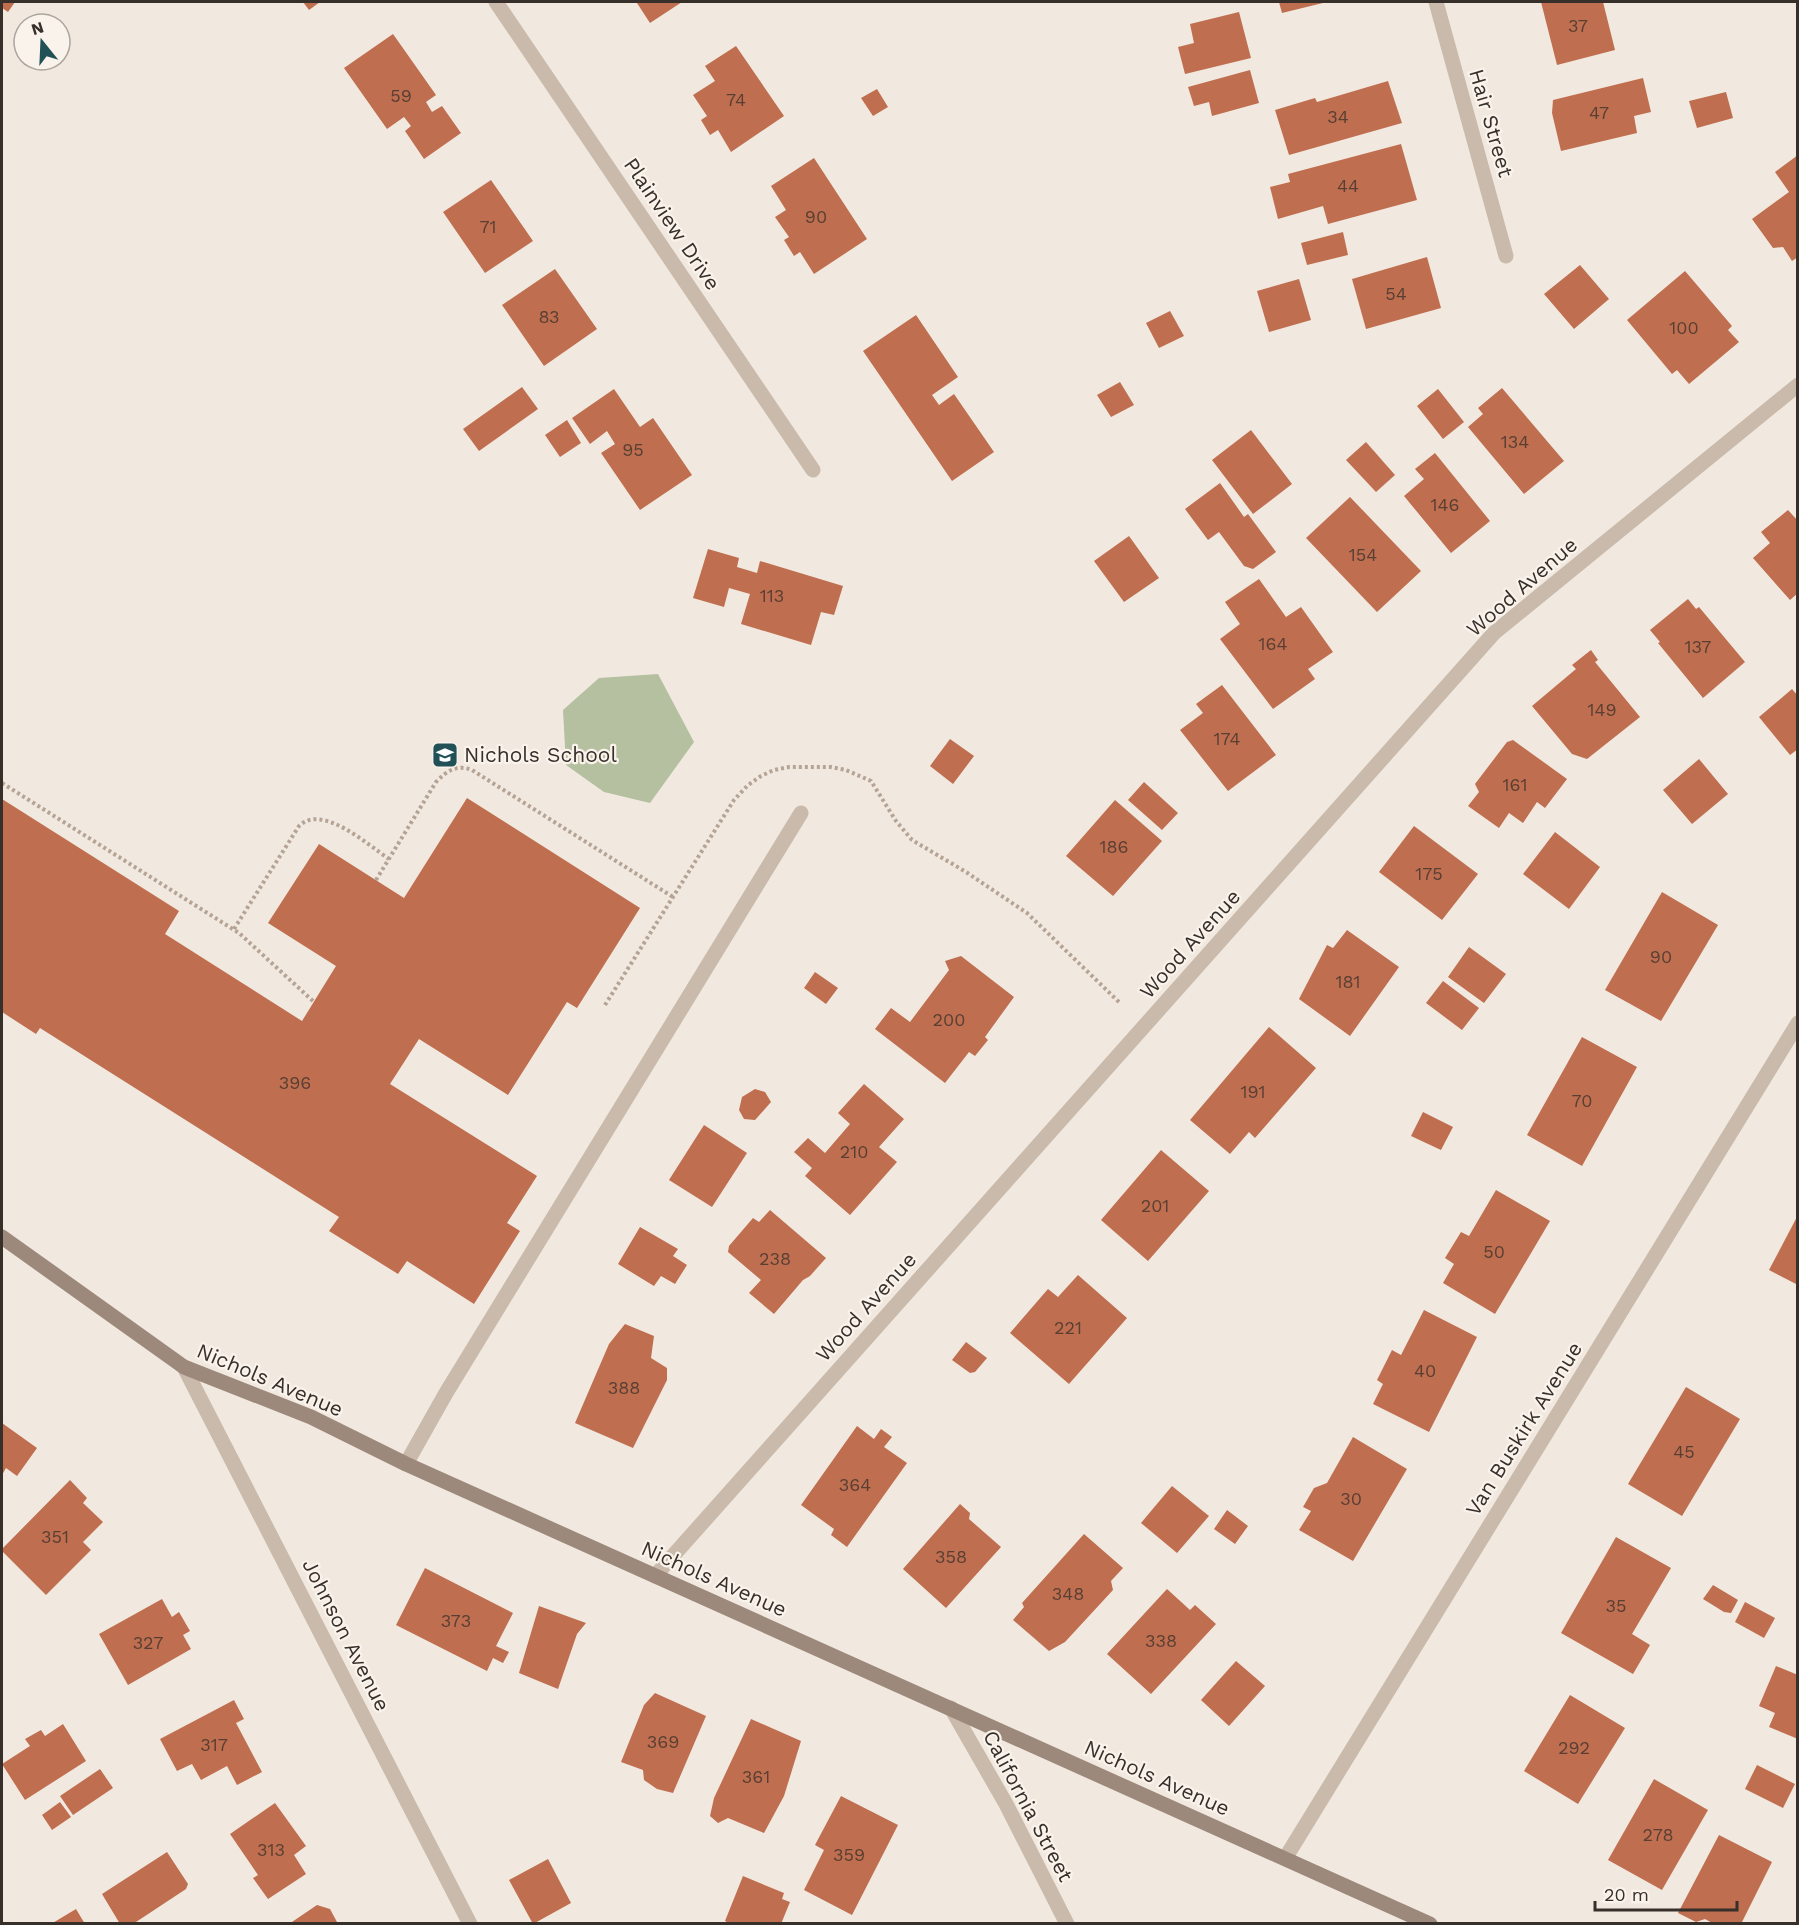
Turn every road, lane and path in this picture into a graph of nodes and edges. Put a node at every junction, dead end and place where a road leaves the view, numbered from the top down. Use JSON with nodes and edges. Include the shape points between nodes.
{"nodes":[{"id":1,"x":496,"y":2,"type":"edge"},
{"id":2,"x":1436,"y":2,"type":"edge"},
{"id":3,"x":1506,"y":255,"type":"dead end"},
{"id":4,"x":1797,"y":385,"type":"edge"},
{"id":5,"x":813,"y":470,"type":"dead end"},
{"id":6,"x":2,"y":783,"type":"edge"},
{"id":7,"x":801,"y":813,"type":"dead end"},
{"id":8,"x":389,"y":859,"type":"junction"},
{"id":9,"x":376,"y":880,"type":"dead end"},
{"id":10,"x":673,"y":897,"type":"junction"},
{"id":11,"x":234,"y":929,"type":"junction"},
{"id":12,"x":314,"y":1002,"type":"dead end"},
{"id":13,"x":1120,"y":1003,"type":"dead end"},
{"id":14,"x":605,"y":1005,"type":"dead end"},
{"id":15,"x":1797,"y":1023,"type":"edge"},
{"id":16,"x":2,"y":1237,"type":"edge"},
{"id":17,"x":184,"y":1367,"type":"junction"},
{"id":18,"x":406,"y":1464,"type":"junction"},
{"id":19,"x":655,"y":1576,"type":"junction"},
{"id":20,"x":951,"y":1708,"type":"junction"},
{"id":21,"x":1286,"y":1857,"type":"junction"},
{"id":22,"x":470,"y":1923,"type":"edge"},
{"id":23,"x":1067,"y":1923,"type":"edge"},
{"id":24,"x":1430,"y":1923,"type":"edge"}],
"edges":[{"from":1,"to":5,"type":"street","name":"Plainview Drive"},
{"from":2,"to":3,"type":"street","name":"Hair Street"},
{"from":4,"to":19,"type":"street","name":"Wood Avenue","via":[[1494,633]]},
{"from":6,"to":11,"type":"path"},
{"from":7,"to":18,"type":"street"},
{"from":8,"to":9,"type":"path"},
{"from":8,"to":10,"type":"path","via":[[436,782],[449,770],[461,767],[472,770]]},
{"from":8,"to":11,"type":"path","via":[[334,823],[319,818],[304,821]]},
{"from":10,"to":13,"type":"path","via":[[734,800],[748,785],[774,770],[789,767],[846,770],[871,781],[912,840],[1027,913]]},
{"from":10,"to":14,"type":"path"},
{"from":11,"to":12,"type":"path"},
{"from":15,"to":21,"type":"street","name":"Van Buskirk Avenue"},
{"from":16,"to":17,"type":"main road","name":"Nichols Avenue"},
{"from":17,"to":18,"type":"main road","name":"Nichols Avenue","via":[[311,1418]]},
{"from":17,"to":22,"type":"street","name":"Johnson Avenue"},
{"from":18,"to":19,"type":"main road","name":"Nichols Avenue"},
{"from":19,"to":20,"type":"main road","name":"Nichols Avenue"},
{"from":20,"to":21,"type":"main road","name":"Nichols Avenue"},
{"from":20,"to":23,"type":"street","name":"California Street"},
{"from":21,"to":24,"type":"main road","name":"Nichols Avenue"}]}
